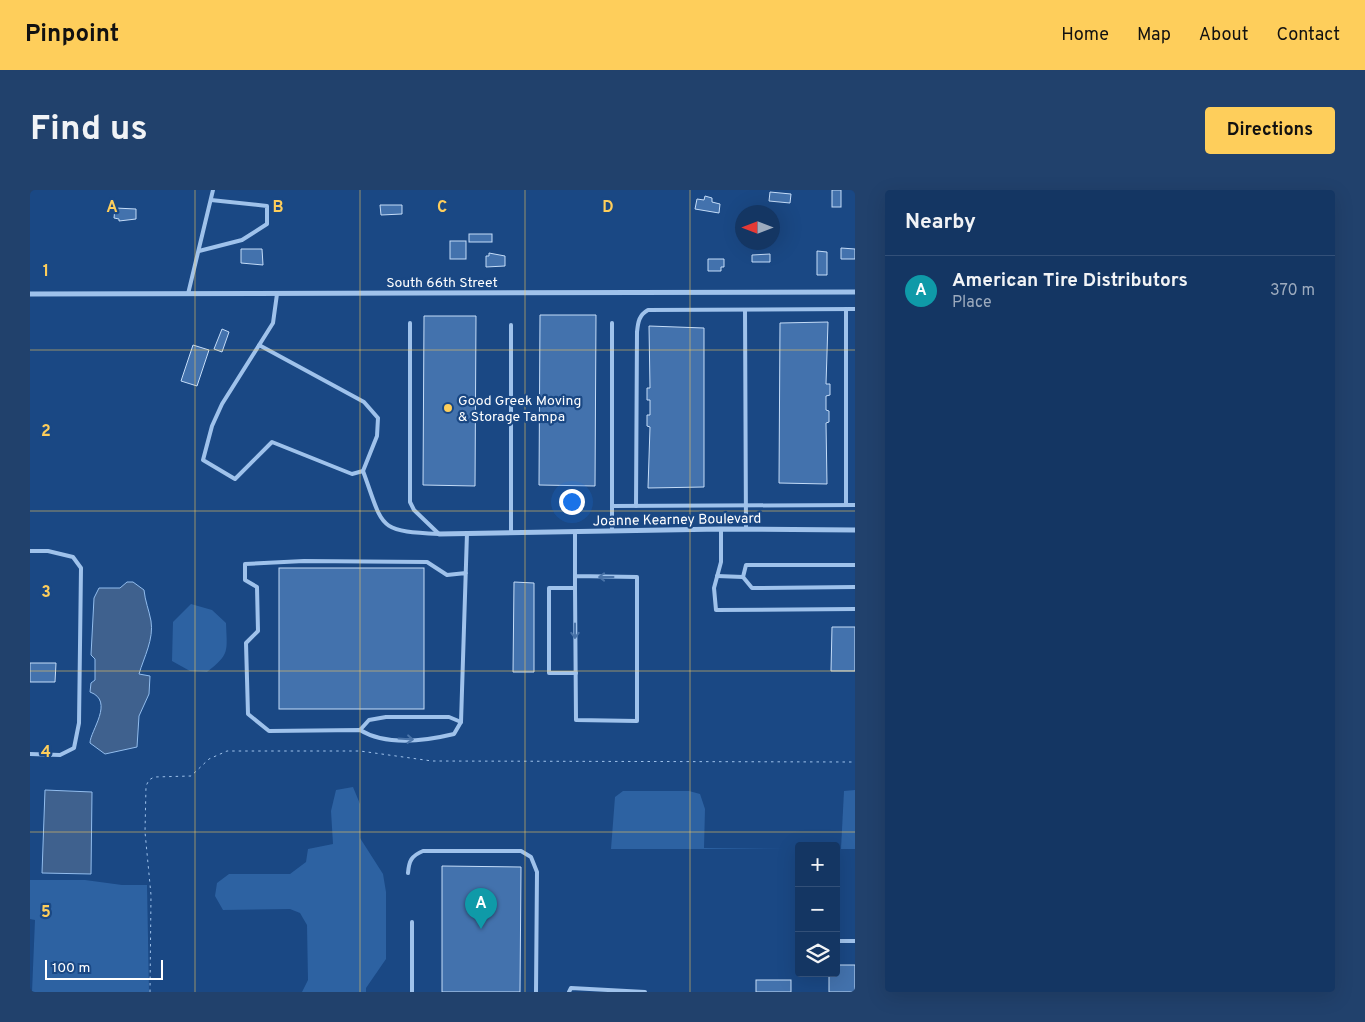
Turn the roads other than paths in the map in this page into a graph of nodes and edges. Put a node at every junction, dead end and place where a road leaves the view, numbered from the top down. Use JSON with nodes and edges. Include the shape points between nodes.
{"nodes":[{"id":1,"x":213,"y":190,"type":"edge"},
{"id":2,"x":211,"y":200,"type":"junction"},
{"id":3,"x":198,"y":251,"type":"junction"},
{"id":4,"x":855,"y":292,"type":"edge"},
{"id":5,"x":30,"y":294,"type":"edge"},
{"id":6,"x":188,"y":294,"type":"junction"},
{"id":7,"x":277,"y":294,"type":"junction"},
{"id":8,"x":745,"y":310,"type":"junction"},
{"id":9,"x":846,"y":310,"type":"junction"},
{"id":10,"x":855,"y":310,"type":"edge"},
{"id":11,"x":410,"y":323,"type":"dead end"},
{"id":12,"x":612,"y":323,"type":"dead end"},
{"id":13,"x":511,"y":324,"type":"dead end"},
{"id":14,"x":259,"y":345,"type":"junction"},
{"id":15,"x":364,"y":471,"type":"junction"},
{"id":16,"x":746,"y":505,"type":"junction"},
{"id":17,"x":846,"y":505,"type":"junction"},
{"id":18,"x":855,"y":505,"type":"edge"},
{"id":19,"x":612,"y":506,"type":"junction"},
{"id":20,"x":636,"y":506,"type":"junction"},
{"id":21,"x":721,"y":529,"type":"junction"},
{"id":22,"x":746,"y":529,"type":"junction"},
{"id":23,"x":855,"y":530,"type":"edge"},
{"id":24,"x":612,"y":531,"type":"junction"},
{"id":25,"x":511,"y":532,"type":"junction"},
{"id":26,"x":575,"y":532,"type":"junction"},
{"id":27,"x":467,"y":533,"type":"junction"},
{"id":28,"x":439,"y":534,"type":"junction"},
{"id":29,"x":30,"y":551,"type":"edge"},
{"id":30,"x":855,"y":565,"type":"edge"},
{"id":31,"x":466,"y":573,"type":"junction"},
{"id":32,"x":575,"y":576,"type":"junction"},
{"id":33,"x":717,"y":576,"type":"junction"},
{"id":34,"x":743,"y":577,"type":"junction"},
{"id":35,"x":855,"y":586,"type":"edge"},
{"id":36,"x":575,"y":588,"type":"junction"},
{"id":37,"x":855,"y":609,"type":"edge"},
{"id":38,"x":576,"y":673,"type":"junction"},
{"id":39,"x":461,"y":722,"type":"junction"},
{"id":40,"x":360,"y":730,"type":"junction"},
{"id":41,"x":30,"y":754,"type":"edge"},
{"id":42,"x":408,"y":873,"type":"dead end"},
{"id":43,"x":412,"y":922,"type":"dead end"},
{"id":44,"x":840,"y":941,"type":"edge"},
{"id":45,"x":855,"y":941,"type":"edge"},
{"id":46,"x":412,"y":992,"type":"edge"},
{"id":47,"x":536,"y":992,"type":"edge"},
{"id":48,"x":569,"y":992,"type":"edge"},
{"id":49,"x":645,"y":992,"type":"edge"}],
"edges":[{"from":1,"to":2,"type":"lane"},
{"from":2,"to":3,"type":"lane"},
{"from":2,"to":3,"type":"lane","via":[[268,206],[267,224],[242,240]]},
{"from":3,"to":6,"type":"lane"},
{"from":4,"to":7,"type":"street","name":"South 66th Street"},
{"from":5,"to":6,"type":"street","name":"South 66th Street"},
{"from":6,"to":7,"type":"street","name":"South 66th Street"},
{"from":7,"to":14,"type":"lane","via":[[274,322]]},
{"from":8,"to":9,"type":"lane"},
{"from":8,"to":16,"type":"lane"},
{"from":8,"to":20,"type":"lane","via":[[648,310],[642,313],[637,332]]},
{"from":9,"to":10,"type":"lane"},
{"from":9,"to":17,"type":"lane"},
{"from":11,"to":28,"type":"lane","via":[[410,502]]},
{"from":12,"to":19,"type":"lane"},
{"from":13,"to":25,"type":"lane"},
{"from":14,"to":15,"type":"lane","via":[[364,402],[378,418],[377,436]]},
{"from":14,"to":15,"type":"lane","via":[[212,426],[203,460],[236,479],[272,442],[352,474]]},
{"from":15,"to":28,"type":"lane","via":[[380,518],[390,528],[402,532]]},
{"from":16,"to":17,"type":"lane"},
{"from":16,"to":20,"type":"lane"},
{"from":16,"to":22,"type":"lane"},
{"from":17,"to":18,"type":"lane"},
{"from":19,"to":20,"type":"lane"},
{"from":19,"to":24,"type":"lane"},
{"from":21,"to":22,"type":"street","name":"Joanne Kearney Boulevard"},
{"from":21,"to":24,"type":"street","name":"Joanne Kearney Boulevard"},
{"from":21,"to":33,"type":"lane","via":[[721,562]]},
{"from":22,"to":23,"type":"street","name":"Joanne Kearney Boulevard"},
{"from":24,"to":26,"type":"street","name":"Joanne Kearney Boulevard"},
{"from":25,"to":26,"type":"street","name":"Joanne Kearney Boulevard"},
{"from":25,"to":27,"type":"street","name":"Joanne Kearney Boulevard"},
{"from":26,"to":32,"type":"lane"},
{"from":27,"to":28,"type":"street","name":"Joanne Kearney Boulevard"},
{"from":27,"to":31,"type":"lane"},
{"from":29,"to":41,"type":"lane","via":[[73,557],[81,568],[79,723],[74,748],[60,755]]},
{"from":30,"to":34,"type":"lane","via":[[746,565]]},
{"from":31,"to":39,"type":"lane"},
{"from":31,"to":40,"type":"lane","via":[[447,575],[427,562],[245,564],[245,580],[257,587],[258,631],[246,643],[248,714],[269,731]]},
{"from":32,"to":36,"type":"lane"},
{"from":38,"to":32,"type":"lane","one_way":true,"via":[[576,720],[637,721],[637,577]]},
{"from":33,"to":34,"type":"lane"},
{"from":33,"to":37,"type":"lane","via":[[714,588],[716,610]]},
{"from":34,"to":35,"type":"lane","via":[[752,588]]},
{"from":36,"to":38,"type":"lane","one_way":true},
{"from":36,"to":38,"type":"lane","via":[[549,588],[549,673]]},
{"from":39,"to":40,"type":"lane","via":[[449,717],[386,717],[370,720]]},
{"from":40,"to":39,"type":"lane","one_way":true,"via":[[371,737],[426,741],[454,734]]},
{"from":42,"to":47,"type":"lane","via":[[409,861],[423,851],[521,851],[531,857],[537,872]]},
{"from":43,"to":46,"type":"lane"},
{"from":44,"to":45,"type":"lane"},
{"from":48,"to":49,"type":"lane","via":[[571,988]]}]}
